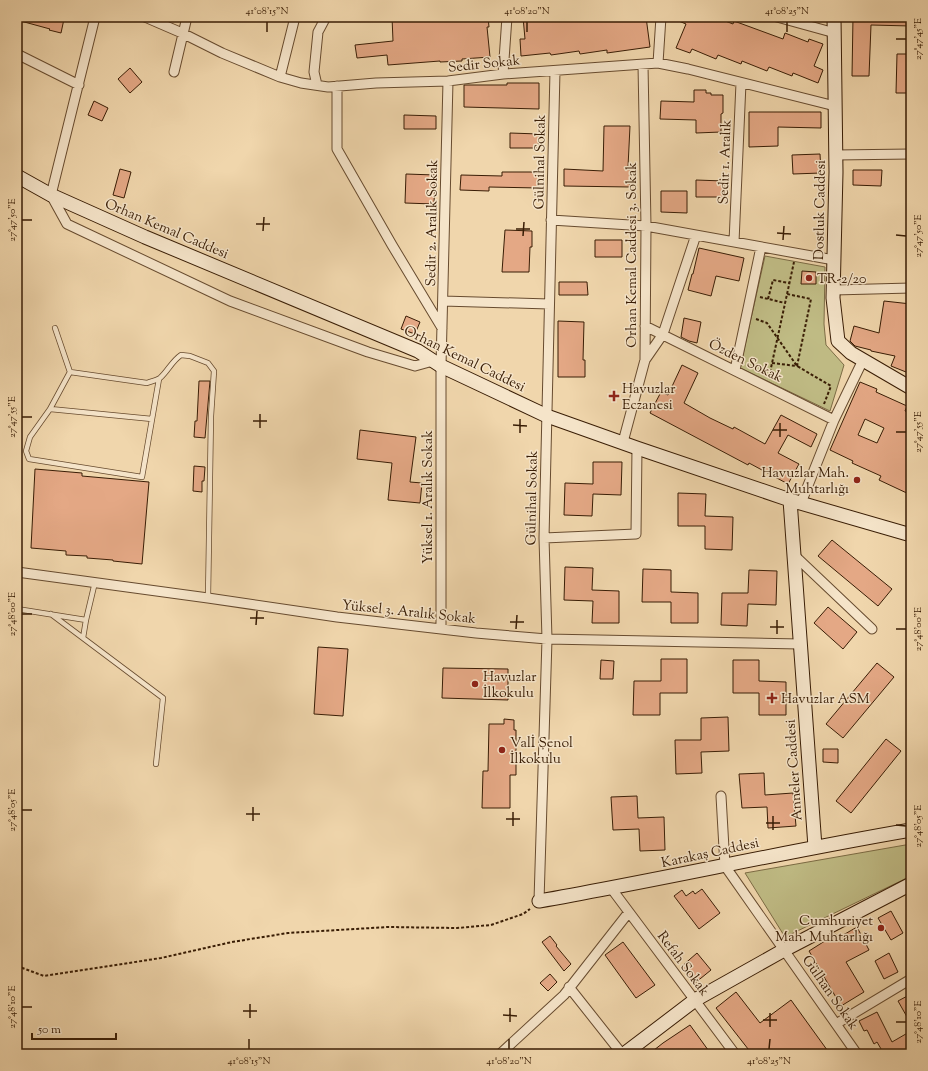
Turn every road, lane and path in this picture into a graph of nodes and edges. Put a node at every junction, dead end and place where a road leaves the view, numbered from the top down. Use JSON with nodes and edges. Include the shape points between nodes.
{"nodes":[{"id":1,"x":95,"y":17,"type":"edge"},
{"id":2,"x":145,"y":17,"type":"edge"},
{"id":3,"x":187,"y":17,"type":"edge"},
{"id":4,"x":295,"y":17,"type":"edge"},
{"id":5,"x":326,"y":17,"type":"edge"},
{"id":6,"x":507,"y":17,"type":"edge"},
{"id":7,"x":661,"y":17,"type":"edge"},
{"id":8,"x":776,"y":17,"type":"edge"},
{"id":9,"x":834,"y":17,"type":"edge"},
{"id":10,"x":182,"y":33,"type":"junction"},
{"id":11,"x":834,"y":33,"type":"junction"},
{"id":12,"x":17,"y":54,"type":"edge"},
{"id":13,"x":658,"y":63,"type":"junction"},
{"id":14,"x":643,"y":65,"type":"junction"},
{"id":15,"x":555,"y":71,"type":"junction"},
{"id":16,"x":174,"y":72,"type":"dead end"},
{"id":17,"x":503,"y":74,"type":"junction"},
{"id":18,"x":280,"y":77,"type":"junction"},
{"id":19,"x":448,"y":81,"type":"junction"},
{"id":20,"x":741,"y":82,"type":"junction"},
{"id":21,"x":79,"y":85,"type":"junction"},
{"id":22,"x":317,"y":85,"type":"junction"},
{"id":23,"x":337,"y":86,"type":"junction"},
{"id":24,"x":835,"y":106,"type":"junction"},
{"id":25,"x":911,"y":154,"type":"edge"},
{"id":26,"x":836,"y":155,"type":"junction"},
{"id":27,"x":17,"y":176,"type":"edge"},
{"id":28,"x":51,"y":195,"type":"junction"},
{"id":29,"x":551,"y":220,"type":"junction"},
{"id":30,"x":646,"y":226,"type":"junction"},
{"id":31,"x":696,"y":235,"type":"junction"},
{"id":32,"x":734,"y":242,"type":"junction"},
{"id":33,"x":761,"y":247,"type":"junction"},
{"id":34,"x":796,"y":253,"type":"junction"},
{"id":35,"x":834,"y":260,"type":"junction"},
{"id":36,"x":790,"y":283,"type":"junction"},
{"id":37,"x":911,"y":288,"type":"edge"},
{"id":38,"x":834,"y":290,"type":"junction"},
{"id":39,"x":787,"y":294,"type":"junction"},
{"id":40,"x":768,"y":299,"type":"junction"},
{"id":41,"x":443,"y":300,"type":"junction"},
{"id":42,"x":785,"y":303,"type":"junction"},
{"id":43,"x":549,"y":304,"type":"junction"},
{"id":44,"x":758,"y":304,"type":"dead end"},
{"id":45,"x":755,"y":319,"type":"dead end"},
{"id":46,"x":645,"y":326,"type":"junction"},
{"id":47,"x":55,"y":328,"type":"dead end"},
{"id":48,"x":442,"y":329,"type":"junction"},
{"id":49,"x":662,"y":334,"type":"junction"},
{"id":50,"x":778,"y":337,"type":"junction"},
{"id":51,"x":645,"y":360,"type":"junction"},
{"id":52,"x":862,"y":360,"type":"junction"},
{"id":53,"x":437,"y":363,"type":"junction"},
{"id":54,"x":772,"y":363,"type":"junction"},
{"id":55,"x":797,"y":366,"type":"junction"},
{"id":56,"x":735,"y":370,"type":"junction"},
{"id":57,"x":70,"y":372,"type":"junction"},
{"id":58,"x":159,"y":379,"type":"junction"},
{"id":59,"x":767,"y":386,"type":"junction"},
{"id":60,"x":911,"y":388,"type":"edge"},
{"id":61,"x":817,"y":402,"type":"dead end"},
{"id":62,"x":50,"y":409,"type":"junction"},
{"id":63,"x":547,"y":416,"type":"junction"},
{"id":64,"x":152,"y":419,"type":"junction"},
{"id":65,"x":834,"y":420,"type":"junction"},
{"id":66,"x":623,"y":442,"type":"junction"},
{"id":67,"x":637,"y":448,"type":"junction"},
{"id":68,"x":796,"y":501,"type":"junction"},
{"id":69,"x":911,"y":535,"type":"edge"},
{"id":70,"x":544,"y":538,"type":"junction"},
{"id":71,"x":794,"y":555,"type":"junction"},
{"id":72,"x":17,"y":572,"type":"edge"},
{"id":73,"x":95,"y":582,"type":"junction"},
{"id":74,"x":208,"y":598,"type":"junction"},
{"id":75,"x":17,"y":609,"type":"edge"},
{"id":76,"x":51,"y":614,"type":"junction"},
{"id":77,"x":86,"y":620,"type":"junction"},
{"id":78,"x":441,"y":629,"type":"junction"},
{"id":79,"x":872,"y":630,"type":"dead end"},
{"id":80,"x":83,"y":638,"type":"junction"},
{"id":81,"x":547,"y":639,"type":"junction"},
{"id":82,"x":800,"y":644,"type":"junction"},
{"id":83,"x":156,"y":764,"type":"dead end"},
{"id":84,"x":721,"y":796,"type":"dead end"},
{"id":85,"x":911,"y":830,"type":"edge"},
{"id":86,"x":814,"y":847,"type":"junction"},
{"id":87,"x":725,"y":866,"type":"junction"},
{"id":88,"x":911,"y":884,"type":"edge"},
{"id":89,"x":611,"y":888,"type":"junction"},
{"id":90,"x":539,"y":901,"type":"junction"},
{"id":91,"x":629,"y":912,"type":"junction"},
{"id":92,"x":784,"y":950,"type":"junction"},
{"id":93,"x":17,"y":966,"type":"edge"},
{"id":94,"x":911,"y":979,"type":"edge"},
{"id":95,"x":569,"y":987,"type":"junction"},
{"id":96,"x":695,"y":1000,"type":"junction"},
{"id":97,"x":836,"y":1024,"type":"junction"},
{"id":98,"x":500,"y":1054,"type":"edge"},
{"id":99,"x":623,"y":1054,"type":"edge"},
{"id":100,"x":735,"y":1054,"type":"edge"},
{"id":101,"x":857,"y":1054,"type":"edge"}],
"edges":[{"from":1,"to":21,"type":"street"},
{"from":2,"to":10,"type":"street","name":"Sedir Sokak"},
{"from":3,"to":10,"type":"street"},
{"from":4,"to":18,"type":"street"},
{"from":5,"to":22,"type":"street","via":[[318,32],[314,72]]},
{"from":6,"to":17,"type":"street"},
{"from":7,"to":13,"type":"street"},
{"from":8,"to":11,"type":"street"},
{"from":9,"to":11,"type":"street","name":"Dostluk Caddesi"},
{"from":10,"to":16,"type":"street"},
{"from":10,"to":18,"type":"street","name":"Sedir Sokak"},
{"from":11,"to":24,"type":"street","name":"Dostluk Caddesi"},
{"from":12,"to":21,"type":"street"},
{"from":13,"to":14,"type":"street","name":"Sedir Sokak"},
{"from":13,"to":20,"type":"street","name":"Sedir Sokak"},
{"from":14,"to":15,"type":"street","name":"Sedir Sokak"},
{"from":14,"to":30,"type":"street","name":"Orhan Kemal Caddesi 3. Sokak"},
{"from":15,"to":17,"type":"street","name":"Sedir Sokak"},
{"from":15,"to":29,"type":"street","name":"Gülnihal Sokak"},
{"from":17,"to":19,"type":"street","name":"Sedir Sokak"},
{"from":18,"to":22,"type":"street","name":"Sedir Sokak"},
{"from":19,"to":23,"type":"street","name":"Sedir Sokak"},
{"from":19,"to":41,"type":"street","name":"Sedir 2. Aralık Sokak"},
{"from":20,"to":24,"type":"street","name":"Sedir Sokak"},
{"from":20,"to":32,"type":"street","name":"Sedir 1. Aralık"},
{"from":21,"to":28,"type":"street"},
{"from":22,"to":23,"type":"street","name":"Sedir Sokak"},
{"from":23,"to":48,"type":"street","via":[[337,149]]},
{"from":24,"to":26,"type":"street","name":"Dostluk Caddesi"},
{"from":25,"to":26,"type":"street"},
{"from":26,"to":35,"type":"street","name":"Dostluk Caddesi"},
{"from":27,"to":28,"type":"street","name":"Orhan Kemal Caddesi"},
{"from":28,"to":53,"type":"street","name":"Orhan Kemal Caddesi","via":[[418,351]]},
{"from":28,"to":53,"type":"street","via":[[66,224],[230,301],[368,352],[415,366]]},
{"from":29,"to":30,"type":"street"},
{"from":29,"to":43,"type":"street","name":"Gülnihal Sokak"},
{"from":30,"to":31,"type":"street"},
{"from":30,"to":46,"type":"street","name":"Orhan Kemal Caddesi 3. Sokak"},
{"from":31,"to":32,"type":"street"},
{"from":31,"to":49,"type":"street"},
{"from":32,"to":33,"type":"street"},
{"from":33,"to":34,"type":"street"},
{"from":33,"to":56,"type":"street"},
{"from":34,"to":35,"type":"street"},
{"from":34,"to":36,"type":"path"},
{"from":35,"to":38,"type":"street","name":"Dostluk Caddesi"},
{"from":36,"to":39,"type":"path"},
{"from":36,"to":40,"type":"path","via":[[773,280]]},
{"from":37,"to":38,"type":"street"},
{"from":38,"to":52,"type":"street","name":"Dostluk Caddesi","via":[[838,341]]},
{"from":39,"to":42,"type":"path"},
{"from":39,"to":55,"type":"path","via":[[811,299]]},
{"from":40,"to":42,"type":"path"},
{"from":40,"to":44,"type":"path","via":[[760,297]]},
{"from":41,"to":43,"type":"street"},
{"from":41,"to":48,"type":"street","name":"Sedir 2. Aralık Sokak"},
{"from":42,"to":50,"type":"path"},
{"from":43,"to":63,"type":"street","name":"Gülnihal Sokak"},
{"from":45,"to":50,"type":"path","via":[[767,323]]},
{"from":46,"to":49,"type":"street","name":"Özden Sokak"},
{"from":46,"to":51,"type":"street","name":"Orhan Kemal Caddesi 3. Sokak"},
{"from":47,"to":57,"type":"lane"},
{"from":48,"to":53,"type":"street","name":"Sedir 2. Aralık Sokak"},
{"from":49,"to":51,"type":"street"},
{"from":49,"to":56,"type":"street","name":"Özden Sokak"},
{"from":50,"to":54,"type":"path"},
{"from":50,"to":55,"type":"path"},
{"from":51,"to":66,"type":"street","name":"Orhan Kemal Caddesi 3. Sokak"},
{"from":52,"to":60,"type":"street","name":"Dostluk Caddesi"},
{"from":52,"to":65,"type":"street"},
{"from":53,"to":63,"type":"street","name":"Orhan Kemal Caddesi"},
{"from":53,"to":78,"type":"street","name":"Yüksel 1. Aralık Sokak"},
{"from":54,"to":55,"type":"path"},
{"from":54,"to":59,"type":"path"},
{"from":55,"to":61,"type":"path","via":[[831,386],[824,405]]},
{"from":56,"to":59,"type":"street","name":"Özden Sokak"},
{"from":57,"to":58,"type":"lane","via":[[148,383]]},
{"from":57,"to":62,"type":"lane"},
{"from":58,"to":64,"type":"lane"},
{"from":58,"to":74,"type":"lane","via":[[181,355],[202,360],[214,371]]},
{"from":59,"to":65,"type":"street","name":"Özden Sokak"},
{"from":62,"to":64,"type":"lane"},
{"from":62,"to":64,"type":"lane","via":[[30,437],[26,451],[29,459],[142,476]]},
{"from":63,"to":66,"type":"street","name":"Orhan Kemal Caddesi"},
{"from":63,"to":70,"type":"street","name":"Gülnihal Sokak"},
{"from":65,"to":68,"type":"street"},
{"from":66,"to":67,"type":"street","name":"Orhan Kemal Caddesi"},
{"from":67,"to":68,"type":"street","name":"Orhan Kemal Caddesi"},
{"from":67,"to":70,"type":"street","via":[[636,534]]},
{"from":68,"to":69,"type":"street","name":"Orhan Kemal Caddesi"},
{"from":68,"to":71,"type":"street","name":"Anneler Caddesi"},
{"from":70,"to":81,"type":"street","name":"Gülnihal Sokak"},
{"from":71,"to":79,"type":"street"},
{"from":71,"to":82,"type":"street","name":"Anneler Caddesi"},
{"from":72,"to":73,"type":"street","name":"Yüksel 3. Aralık Sokak"},
{"from":73,"to":74,"type":"street","name":"Yüksel 3. Aralık Sokak"},
{"from":73,"to":77,"type":"lane"},
{"from":74,"to":78,"type":"street","name":"Yüksel 3. Aralık Sokak"},
{"from":75,"to":76,"type":"lane"},
{"from":76,"to":77,"type":"lane"},
{"from":76,"to":80,"type":"lane"},
{"from":77,"to":80,"type":"lane"},
{"from":78,"to":81,"type":"street","name":"Yüksel 3. Aralık Sokak"},
{"from":80,"to":83,"type":"lane","via":[[163,698]]},
{"from":81,"to":82,"type":"street","name":"Yüksel 3. Aralık Sokak"},
{"from":81,"to":90,"type":"street","name":"Gülnihal Sokak"},
{"from":82,"to":86,"type":"street","name":"Anneler Caddesi"},
{"from":84,"to":87,"type":"street"},
{"from":85,"to":86,"type":"street","name":"Karakaş Caddesi"},
{"from":86,"to":87,"type":"street","name":"Karakaş Caddesi"},
{"from":87,"to":89,"type":"street","name":"Karakaş Caddesi"},
{"from":87,"to":92,"type":"street","name":"Gülhan Sokak"},
{"from":88,"to":92,"type":"street"},
{"from":89,"to":90,"type":"street","name":"Karakaş Caddesi"},
{"from":89,"to":91,"type":"street","name":"Refah Sokak"},
{"from":90,"to":93,"type":"path","via":[[523,914],[491,925],[457,928],[388,927],[288,933],[161,958],[44,976]]},
{"from":91,"to":95,"type":"street"},
{"from":91,"to":96,"type":"street","name":"Refah Sokak"},
{"from":92,"to":96,"type":"street"},
{"from":92,"to":97,"type":"street","name":"Gülhan Sokak"},
{"from":94,"to":97,"type":"street"},
{"from":95,"to":98,"type":"street","via":[[564,995]]},
{"from":95,"to":99,"type":"street"},
{"from":96,"to":99,"type":"street"},
{"from":96,"to":100,"type":"street","name":"Refah Sokak"},
{"from":97,"to":101,"type":"street","name":"Gülhan Sokak"}]}
